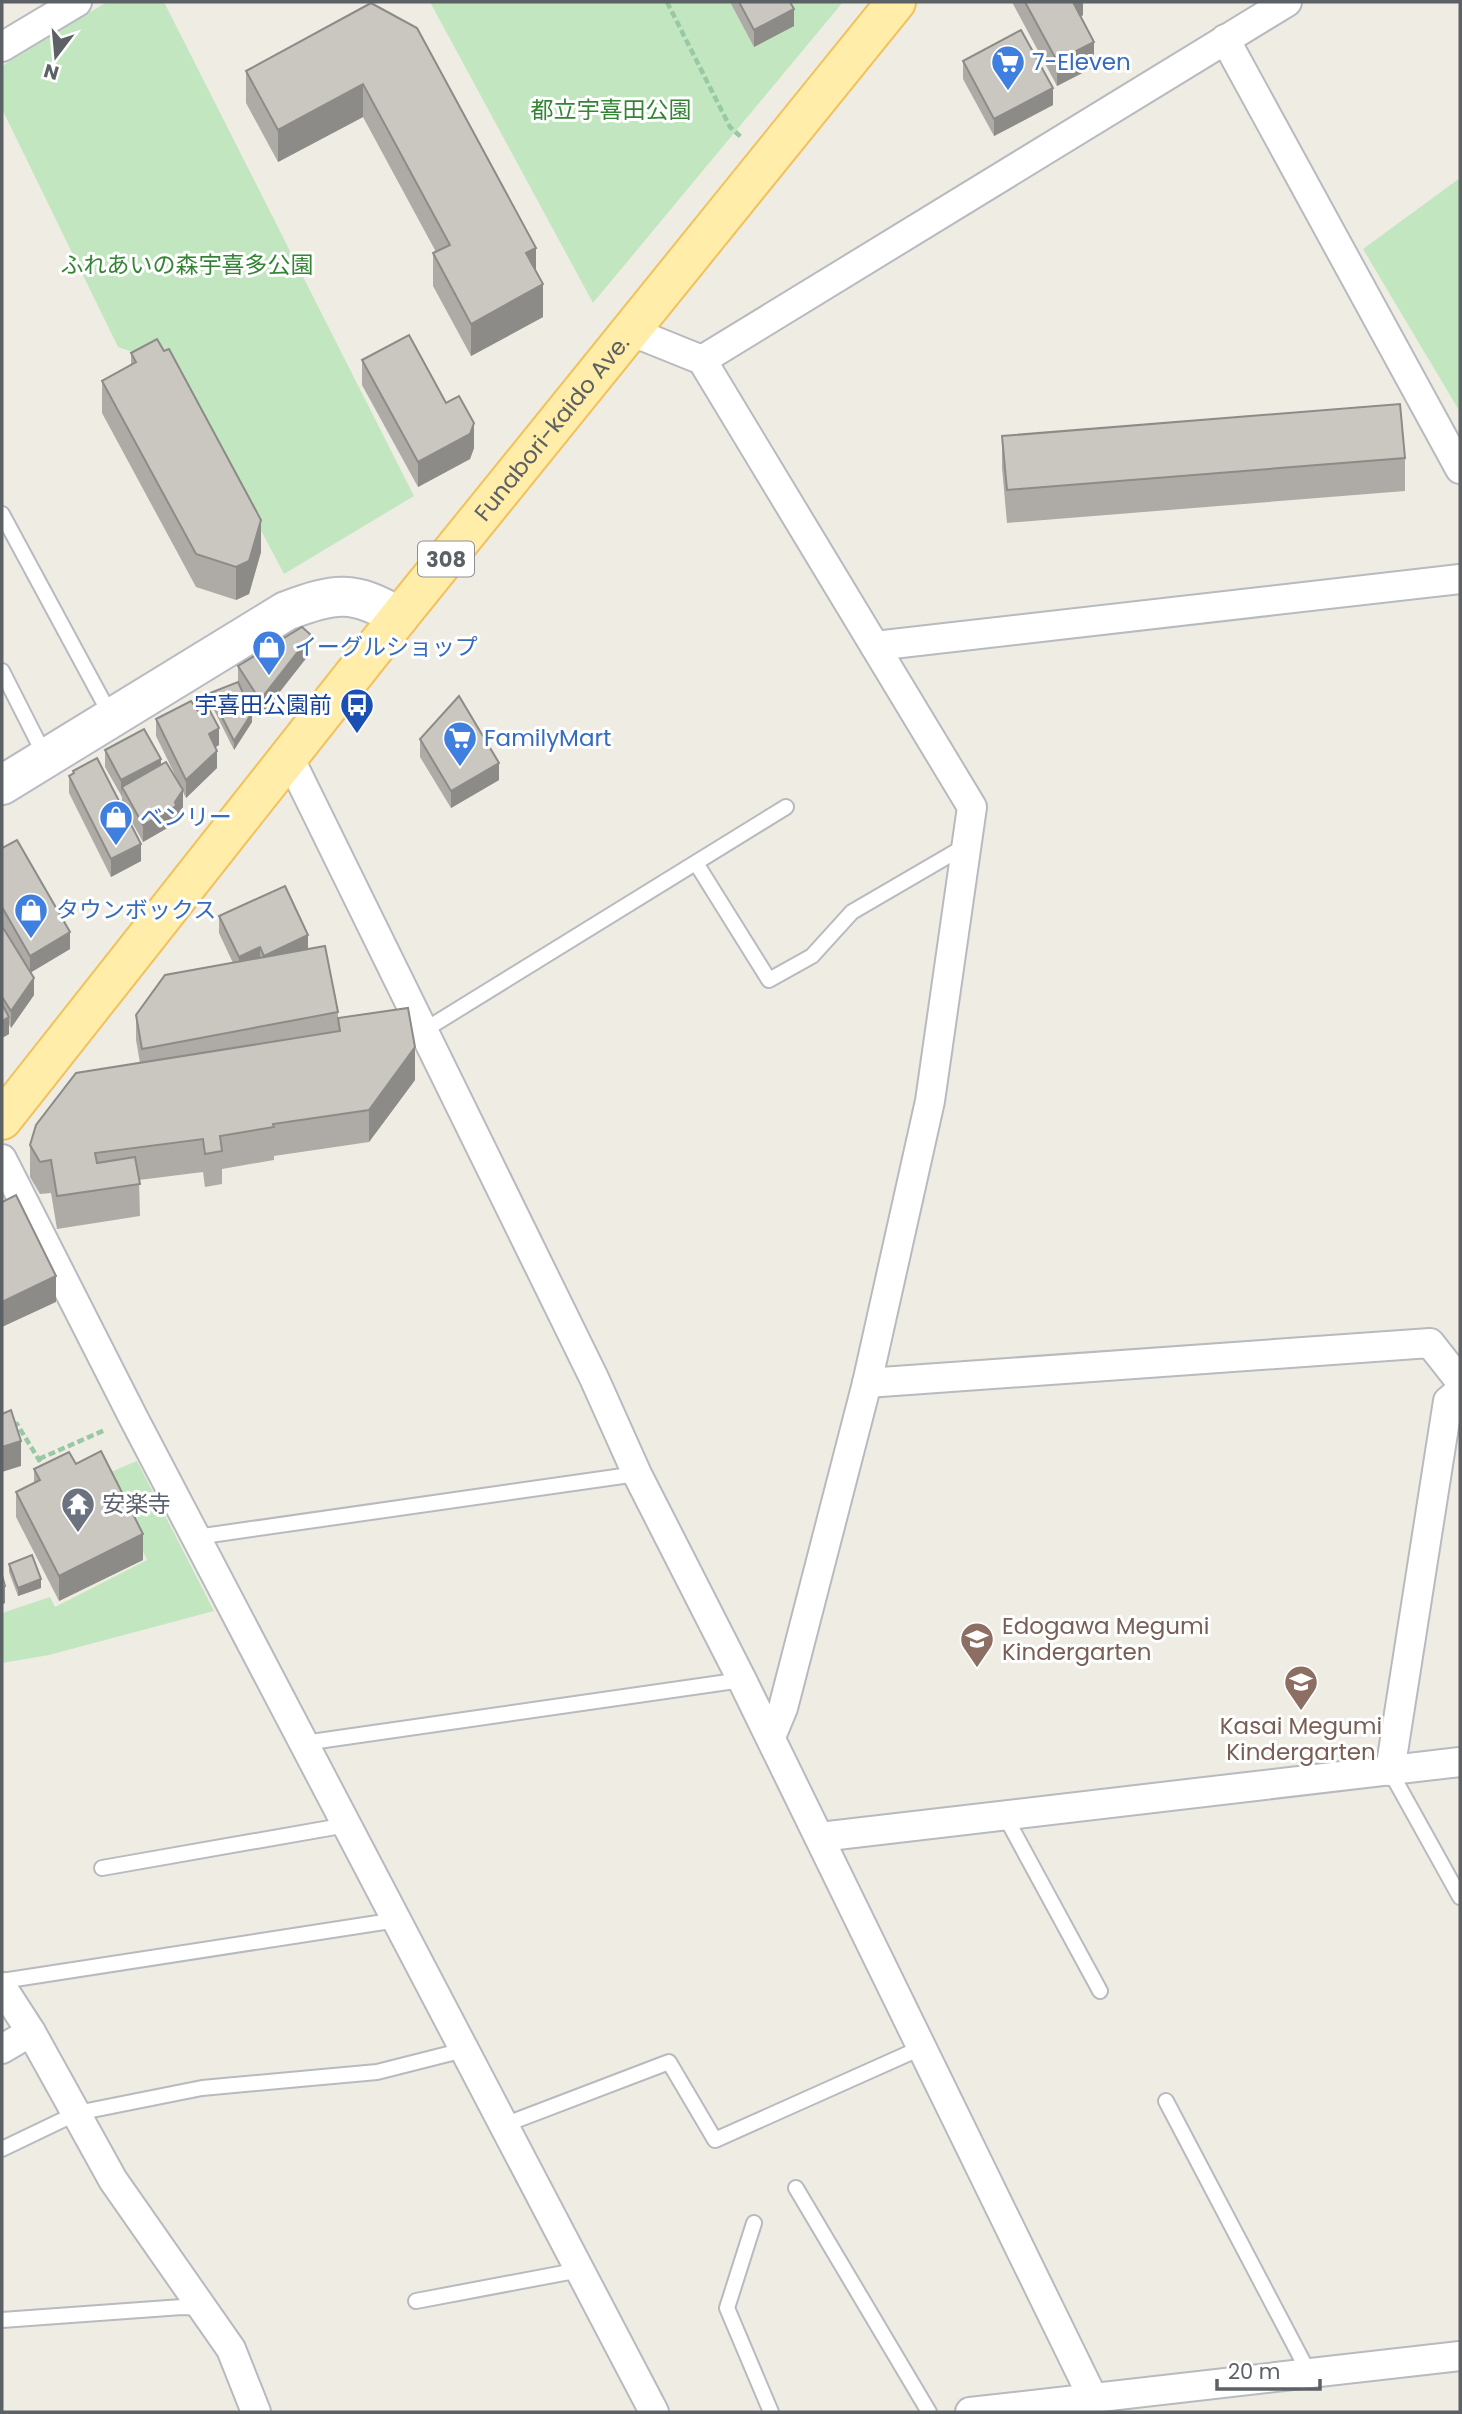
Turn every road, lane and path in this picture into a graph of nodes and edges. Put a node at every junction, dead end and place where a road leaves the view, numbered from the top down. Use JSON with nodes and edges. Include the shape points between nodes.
{"nodes":[{"id":1,"x":77,"y":2,"type":"edge"},
{"id":2,"x":667,"y":2,"type":"edge"},
{"id":3,"x":896,"y":2,"type":"edge"},
{"id":4,"x":1287,"y":2,"type":"edge"},
{"id":5,"x":1226,"y":39,"type":"junction"},
{"id":6,"x":2,"y":47,"type":"edge"},
{"id":7,"x":741,"y":137,"type":"dead end"},
{"id":8,"x":630,"y":331,"type":"junction"},
{"id":9,"x":702,"y":360,"type":"junction"},
{"id":10,"x":1460,"y":469,"type":"edge"},
{"id":11,"x":2,"y":514,"type":"edge"},
{"id":12,"x":1460,"y":579,"type":"edge"},
{"id":13,"x":399,"y":617,"type":"junction"},
{"id":14,"x":875,"y":646,"type":"junction"},
{"id":15,"x":2,"y":671,"type":"edge"},
{"id":16,"x":111,"y":716,"type":"junction"},
{"id":17,"x":45,"y":757,"type":"junction"},
{"id":18,"x":290,"y":758,"type":"junction"},
{"id":19,"x":2,"y":785,"type":"edge"},
{"id":20,"x":786,"y":807,"type":"dead end"},
{"id":21,"x":968,"y":844,"type":"junction"},
{"id":22,"x":696,"y":863,"type":"junction"},
{"id":23,"x":423,"y":1031,"type":"junction"},
{"id":24,"x":2,"y":1120,"type":"edge"},
{"id":25,"x":2,"y":1159,"type":"edge"},
{"id":26,"x":1460,"y":1381,"type":"edge"},
{"id":27,"x":867,"y":1383,"type":"junction"},
{"id":28,"x":1460,"y":1391,"type":"edge"},
{"id":29,"x":133,"y":1417,"type":"junction"},
{"id":30,"x":2,"y":1423,"type":"edge"},
{"id":31,"x":39,"y":1459,"type":"junction"},
{"id":32,"x":45,"y":1470,"type":"edge"},
{"id":33,"x":637,"y":1474,"type":"junction"},
{"id":34,"x":196,"y":1537,"type":"junction"},
{"id":35,"x":742,"y":1680,"type":"junction"},
{"id":36,"x":771,"y":1737,"type":"junction"},
{"id":37,"x":304,"y":1743,"type":"junction"},
{"id":38,"x":1460,"y":1762,"type":"edge"},
{"id":39,"x":1390,"y":1770,"type":"junction"},
{"id":40,"x":1004,"y":1816,"type":"junction"},
{"id":41,"x":347,"y":1825,"type":"junction"},
{"id":42,"x":820,"y":1838,"type":"junction"},
{"id":43,"x":102,"y":1868,"type":"dead end"},
{"id":44,"x":1460,"y":1897,"type":"edge"},
{"id":45,"x":397,"y":1920,"type":"junction"},
{"id":46,"x":2,"y":1981,"type":"edge"},
{"id":47,"x":2,"y":1987,"type":"edge"},
{"id":48,"x":1100,"y":1991,"type":"dead end"},
{"id":49,"x":31,"y":2032,"type":"junction"},
{"id":50,"x":923,"y":2047,"type":"junction"},
{"id":51,"x":2,"y":2049,"type":"edge"},
{"id":52,"x":464,"y":2050,"type":"junction"},
{"id":53,"x":1166,"y":2101,"type":"dead end"},
{"id":54,"x":78,"y":2113,"type":"junction"},
{"id":55,"x":504,"y":2125,"type":"junction"},
{"id":56,"x":2,"y":2149,"type":"edge"},
{"id":57,"x":796,"y":2188,"type":"dead end"},
{"id":58,"x":754,"y":2223,"type":"dead end"},
{"id":59,"x":580,"y":2270,"type":"junction"},
{"id":60,"x":416,"y":2301,"type":"dead end"},
{"id":61,"x":206,"y":2309,"type":"junction"},
{"id":62,"x":2,"y":2320,"type":"edge"},
{"id":63,"x":1460,"y":2356,"type":"edge"},
{"id":64,"x":1309,"y":2373,"type":"junction"},
{"id":65,"x":1093,"y":2398,"type":"junction"},
{"id":66,"x":1129,"y":2403,"type":"edge"},
{"id":67,"x":256,"y":2412,"type":"edge"},
{"id":68,"x":654,"y":2412,"type":"edge"},
{"id":69,"x":771,"y":2412,"type":"edge"},
{"id":70,"x":929,"y":2412,"type":"edge"},
{"id":71,"x":970,"y":2412,"type":"edge"}],
"edges":[{"from":1,"to":6,"type":"street"},
{"from":2,"to":7,"type":"path","via":[[730,127]]},
{"from":3,"to":8,"type":"main road","name":"Funabori-kaido Ave.","number":"308"},
{"from":4,"to":5,"type":"street"},
{"from":5,"to":9,"type":"street"},
{"from":5,"to":10,"type":"street"},
{"from":8,"to":9,"type":"street"},
{"from":8,"to":13,"type":"main road","name":"Funabori-kaido Ave.","number":"308"},
{"from":9,"to":14,"type":"street"},
{"from":11,"to":16,"type":"lane"},
{"from":12,"to":14,"type":"street"},
{"from":13,"to":16,"type":"street","via":[[348,594],[323,597],[286,611]]},
{"from":13,"to":18,"type":"main road","name":"Funabori-kaido Ave.","number":"308"},
{"from":14,"to":21,"type":"street","via":[[972,807]]},
{"from":15,"to":17,"type":"lane"},
{"from":16,"to":17,"type":"street"},
{"from":17,"to":19,"type":"street"},
{"from":18,"to":23,"type":"street"},
{"from":18,"to":24,"type":"main road","name":"Funabori-kaido Ave.","number":"308"},
{"from":20,"to":22,"type":"lane"},
{"from":21,"to":22,"type":"lane","via":[[852,912],[812,956],[769,980]]},
{"from":21,"to":27,"type":"street","via":[[930,1101]]},
{"from":22,"to":23,"type":"lane"},
{"from":23,"to":33,"type":"street"},
{"from":25,"to":29,"type":"street"},
{"from":26,"to":27,"type":"street","via":[[1430,1343]]},
{"from":27,"to":36,"type":"street","via":[[783,1708]]},
{"from":28,"to":39,"type":"street","via":[[1448,1401]]},
{"from":29,"to":31,"type":"path"},
{"from":29,"to":34,"type":"street"},
{"from":30,"to":31,"type":"path","via":[[17,1424]]},
{"from":31,"to":32,"type":"path"},
{"from":33,"to":34,"type":"lane"},
{"from":33,"to":35,"type":"street"},
{"from":34,"to":37,"type":"street"},
{"from":35,"to":36,"type":"street"},
{"from":35,"to":37,"type":"lane"},
{"from":36,"to":42,"type":"street"},
{"from":37,"to":41,"type":"street"},
{"from":38,"to":39,"type":"street"},
{"from":39,"to":40,"type":"street"},
{"from":39,"to":44,"type":"lane"},
{"from":40,"to":42,"type":"street"},
{"from":40,"to":48,"type":"lane"},
{"from":41,"to":43,"type":"lane"},
{"from":41,"to":45,"type":"street"},
{"from":42,"to":50,"type":"street"},
{"from":45,"to":46,"type":"lane"},
{"from":45,"to":52,"type":"street"},
{"from":47,"to":49,"type":"street"},
{"from":49,"to":51,"type":"street"},
{"from":49,"to":54,"type":"street"},
{"from":50,"to":55,"type":"lane","via":[[715,2140],[669,2062]]},
{"from":50,"to":65,"type":"street"},
{"from":52,"to":54,"type":"lane","via":[[377,2072],[202,2088]]},
{"from":52,"to":55,"type":"street"},
{"from":53,"to":64,"type":"lane"},
{"from":54,"to":56,"type":"lane"},
{"from":54,"to":61,"type":"street","via":[[113,2180]]},
{"from":55,"to":59,"type":"street"},
{"from":57,"to":70,"type":"lane"},
{"from":58,"to":69,"type":"lane","via":[[727,2308]]},
{"from":59,"to":60,"type":"lane"},
{"from":59,"to":68,"type":"street"},
{"from":61,"to":62,"type":"lane"},
{"from":61,"to":67,"type":"street","via":[[231,2349]]},
{"from":63,"to":64,"type":"street"},
{"from":64,"to":66,"type":"street"},
{"from":65,"to":66,"type":"street"},
{"from":65,"to":71,"type":"street"}]}
